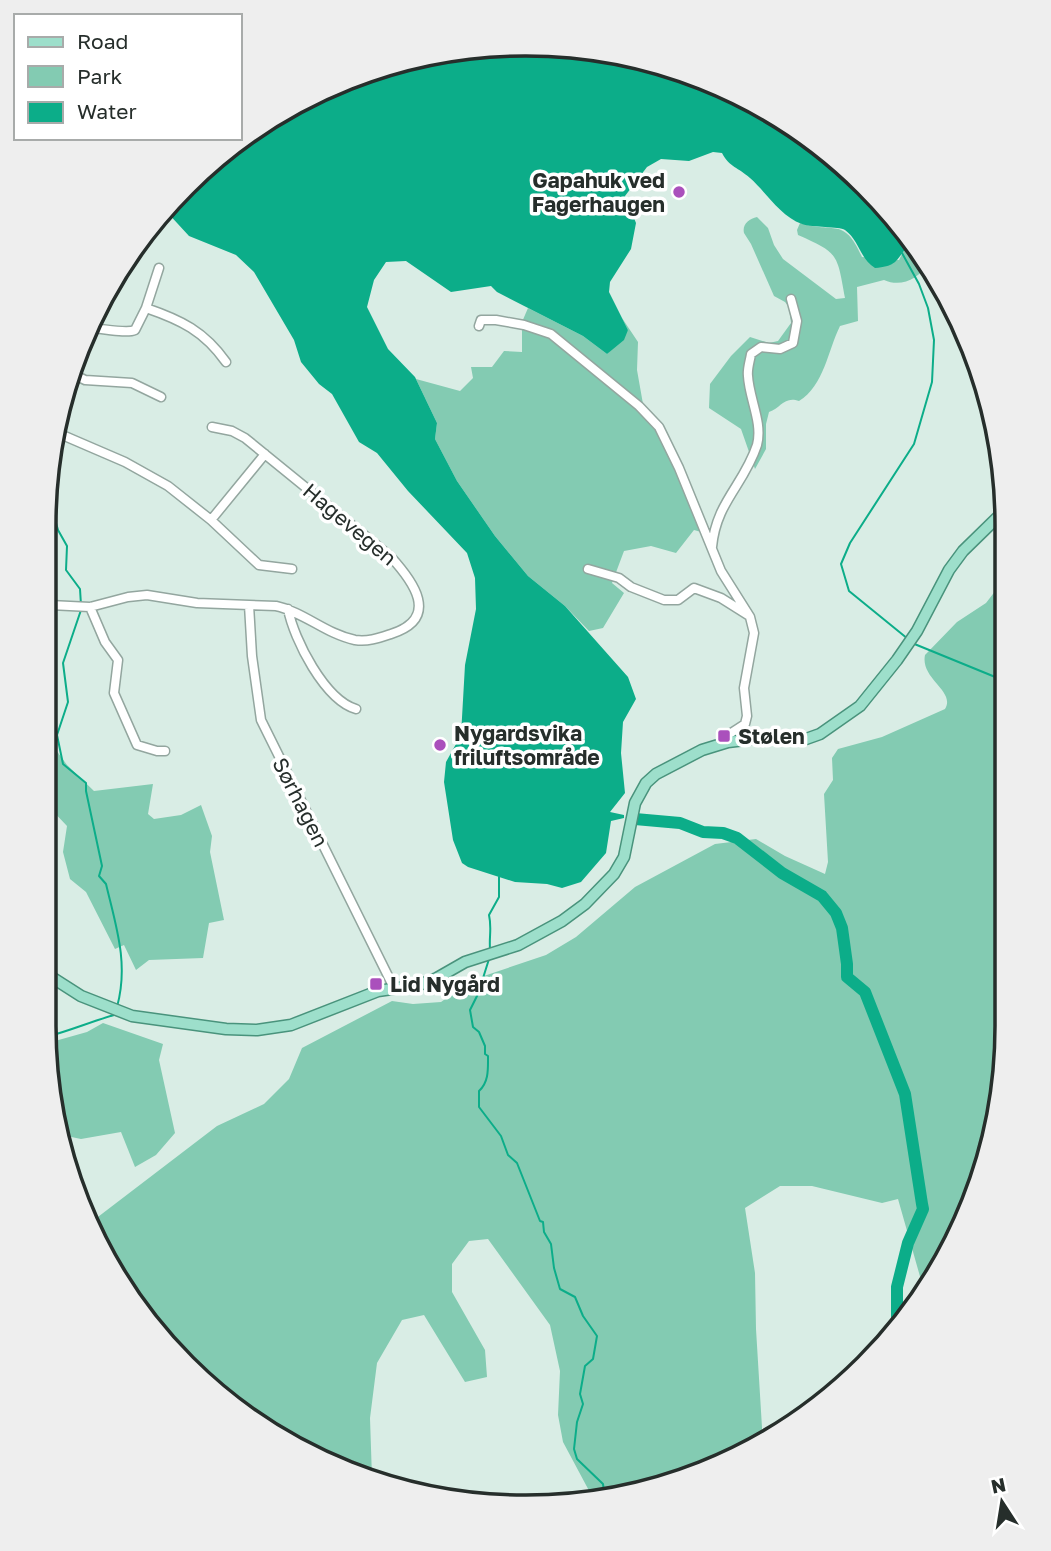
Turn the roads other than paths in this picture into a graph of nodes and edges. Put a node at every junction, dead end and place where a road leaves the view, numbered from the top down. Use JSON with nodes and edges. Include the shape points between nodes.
{"nodes":[{"id":1,"x":159,"y":268,"type":"dead end"},
{"id":2,"x":791,"y":299,"type":"dead end"},
{"id":3,"x":146,"y":308,"type":"junction"},
{"id":4,"x":479,"y":327,"type":"dead end"},
{"id":5,"x":99,"y":329,"type":"edge"},
{"id":6,"x":226,"y":362,"type":"dead end"},
{"id":7,"x":80,"y":378,"type":"edge"},
{"id":8,"x":161,"y":397,"type":"dead end"},
{"id":9,"x":212,"y":427,"type":"dead end"},
{"id":10,"x":65,"y":436,"type":"edge"},
{"id":11,"x":265,"y":454,"type":"junction"},
{"id":12,"x":211,"y":520,"type":"junction"},
{"id":13,"x":995,"y":520,"type":"edge"},
{"id":14,"x":712,"y":550,"type":"junction"},
{"id":15,"x":292,"y":569,"type":"dead end"},
{"id":16,"x":589,"y":569,"type":"dead end"},
{"id":17,"x":249,"y":605,"type":"junction"},
{"id":18,"x":56,"y":606,"type":"edge"},
{"id":19,"x":85,"y":608,"type":"junction"},
{"id":20,"x":288,"y":609,"type":"junction"},
{"id":21,"x":750,"y":617,"type":"junction"},
{"id":22,"x":356,"y":709,"type":"dead end"},
{"id":23,"x":728,"y":742,"type":"junction"},
{"id":24,"x":166,"y":751,"type":"dead end"},
{"id":25,"x":56,"y":980,"type":"edge"},
{"id":26,"x":394,"y":988,"type":"junction"}],
"edges":[{"from":1,"to":3,"type":"street"},
{"from":2,"to":14,"type":"street","via":[[797,321],[793,343],[780,349],[761,347],[751,355],[747,376],[758,442],[748,468],[720,511]]},
{"from":3,"to":5,"type":"street","via":[[132,332]]},
{"from":3,"to":6,"type":"street","via":[[193,327]]},
{"from":4,"to":14,"type":"street","via":[[481,320],[496,320],[551,334],[649,415],[679,468]]},
{"from":7,"to":8,"type":"street","via":[[132,383]]},
{"from":9,"to":11,"type":"street","name":"Hagevegen","via":[[232,431]]},
{"from":10,"to":12,"type":"street","via":[[155,477]]},
{"from":11,"to":12,"type":"street"},
{"from":11,"to":20,"type":"street","name":"Hagevegen","via":[[390,556],[410,580],[419,604],[408,627],[363,641],[340,635]]},
{"from":12,"to":15,"type":"street","via":[[259,565]]},
{"from":13,"to":23,"type":"main road","via":[[949,570],[917,631],[860,706],[834,727],[806,738]]},
{"from":14,"to":21,"type":"street"},
{"from":16,"to":21,"type":"street","via":[[664,600],[678,600],[694,589],[721,598]]},
{"from":17,"to":19,"type":"street","name":"Hagevegen","via":[[147,595]]},
{"from":17,"to":20,"type":"street","name":"Hagevegen"},
{"from":17,"to":26,"type":"street","name":"Sørhagen","via":[[261,720]]},
{"from":18,"to":19,"type":"street","name":"Hagevegen"},
{"from":19,"to":24,"type":"street","via":[[118,660],[114,693],[137,745]]},
{"from":20,"to":22,"type":"street","via":[[312,665],[335,697]]},
{"from":21,"to":23,"type":"street","via":[[754,632],[744,688],[747,716],[745,723],[728,734]]},
{"from":23,"to":26,"type":"main road","via":[[674,762],[646,783],[635,803],[620,865],[605,885],[562,921],[506,951],[465,961],[419,985]]},
{"from":25,"to":26,"type":"main road","via":[[81,996],[132,1016],[241,1030],[290,1025]]}]}
